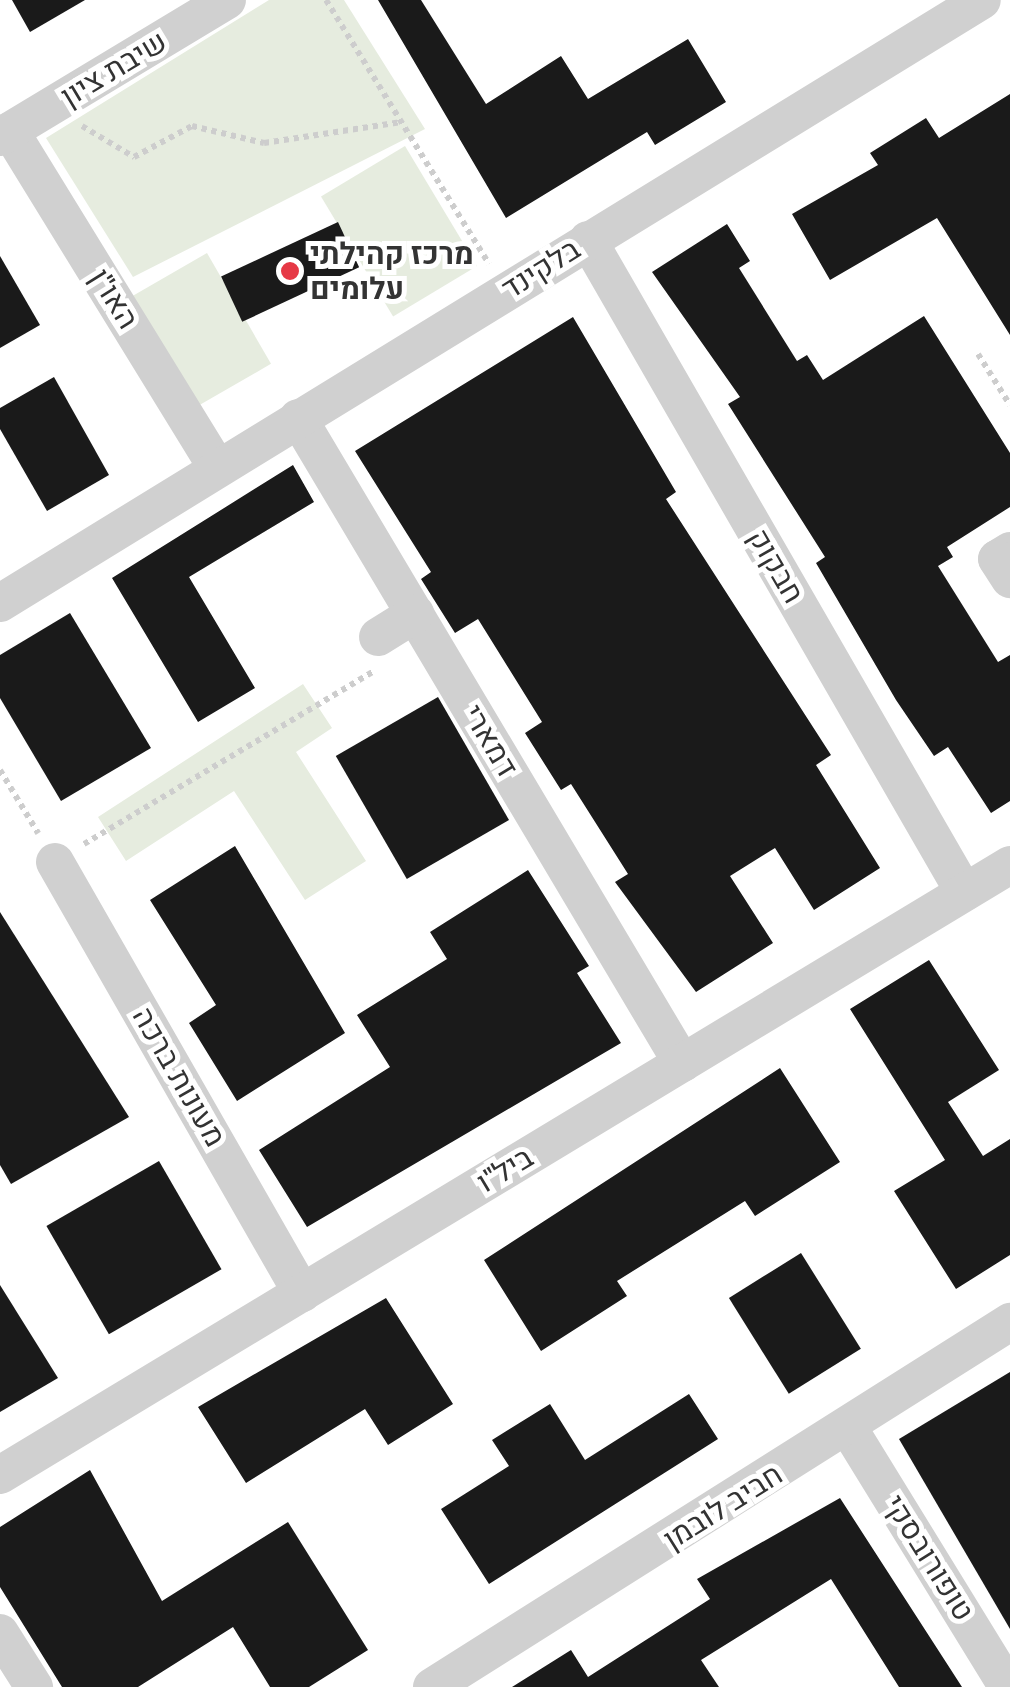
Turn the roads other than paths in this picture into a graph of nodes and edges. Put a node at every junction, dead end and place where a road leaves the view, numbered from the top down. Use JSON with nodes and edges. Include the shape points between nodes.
{"nodes":[{"id":1,"x":227,"y":0,"type":"edge"},
{"id":2,"x":982,"y":0,"type":"edge"},
{"id":3,"x":5,"y":134,"type":"edge"},
{"id":4,"x":588,"y":240,"type":"junction"},
{"id":5,"x":298,"y":418,"type":"junction"},
{"id":6,"x":217,"y":468,"type":"junction"},
{"id":7,"x":0,"y":603,"type":"edge"},
{"id":8,"x":415,"y":614,"type":"junction"},
{"id":9,"x":378,"y":653,"type":"road end"},
{"id":10,"x":54,"y":862,"type":"road end"},
{"id":11,"x":1010,"y":865,"type":"edge"},
{"id":12,"x":964,"y":892,"type":"junction"},
{"id":13,"x":682,"y":1063,"type":"junction"},
{"id":14,"x":302,"y":1292,"type":"junction"},
{"id":15,"x":1010,"y":1322,"type":"edge"},
{"id":16,"x":850,"y":1429,"type":"junction"},
{"id":17,"x":0,"y":1475,"type":"edge"},
{"id":18,"x":0,"y":1633,"type":"edge"},
{"id":19,"x":34,"y":1687,"type":"edge"},
{"id":20,"x":432,"y":1687,"type":"edge"},
{"id":21,"x":1008,"y":1687,"type":"edge"}],
"edges":[{"from":1,"to":3,"type":"street","name":"שיבת ציון"},
{"from":2,"to":4,"type":"street","name":"בלקינד"},
{"from":3,"to":6,"type":"street","name":"האו\"ן"},
{"from":4,"to":5,"type":"street","name":"בלקינד"},
{"from":4,"to":12,"type":"street","name":"חבקוק"},
{"from":5,"to":6,"type":"street","name":"בלקינד"},
{"from":5,"to":8,"type":"street","name":"דמארי"},
{"from":6,"to":7,"type":"street","name":"בלקינד"},
{"from":8,"to":9,"type":"street"},
{"from":8,"to":13,"type":"street","name":"דמארי"},
{"from":10,"to":14,"type":"street","name":"מעונות ברכה"},
{"from":11,"to":12,"type":"street","name":"ביל\"ו"},
{"from":12,"to":13,"type":"street","name":"ביל\"ו"},
{"from":13,"to":14,"type":"street","name":"ביל\"ו"},
{"from":14,"to":17,"type":"street","name":"ביל\"ו"},
{"from":15,"to":16,"type":"street","name":"חביב לובמן"},
{"from":16,"to":20,"type":"street","name":"חביב לובמן"},
{"from":16,"to":21,"type":"street","name":"טופורובסקי"},
{"from":18,"to":19,"type":"street"}]}
